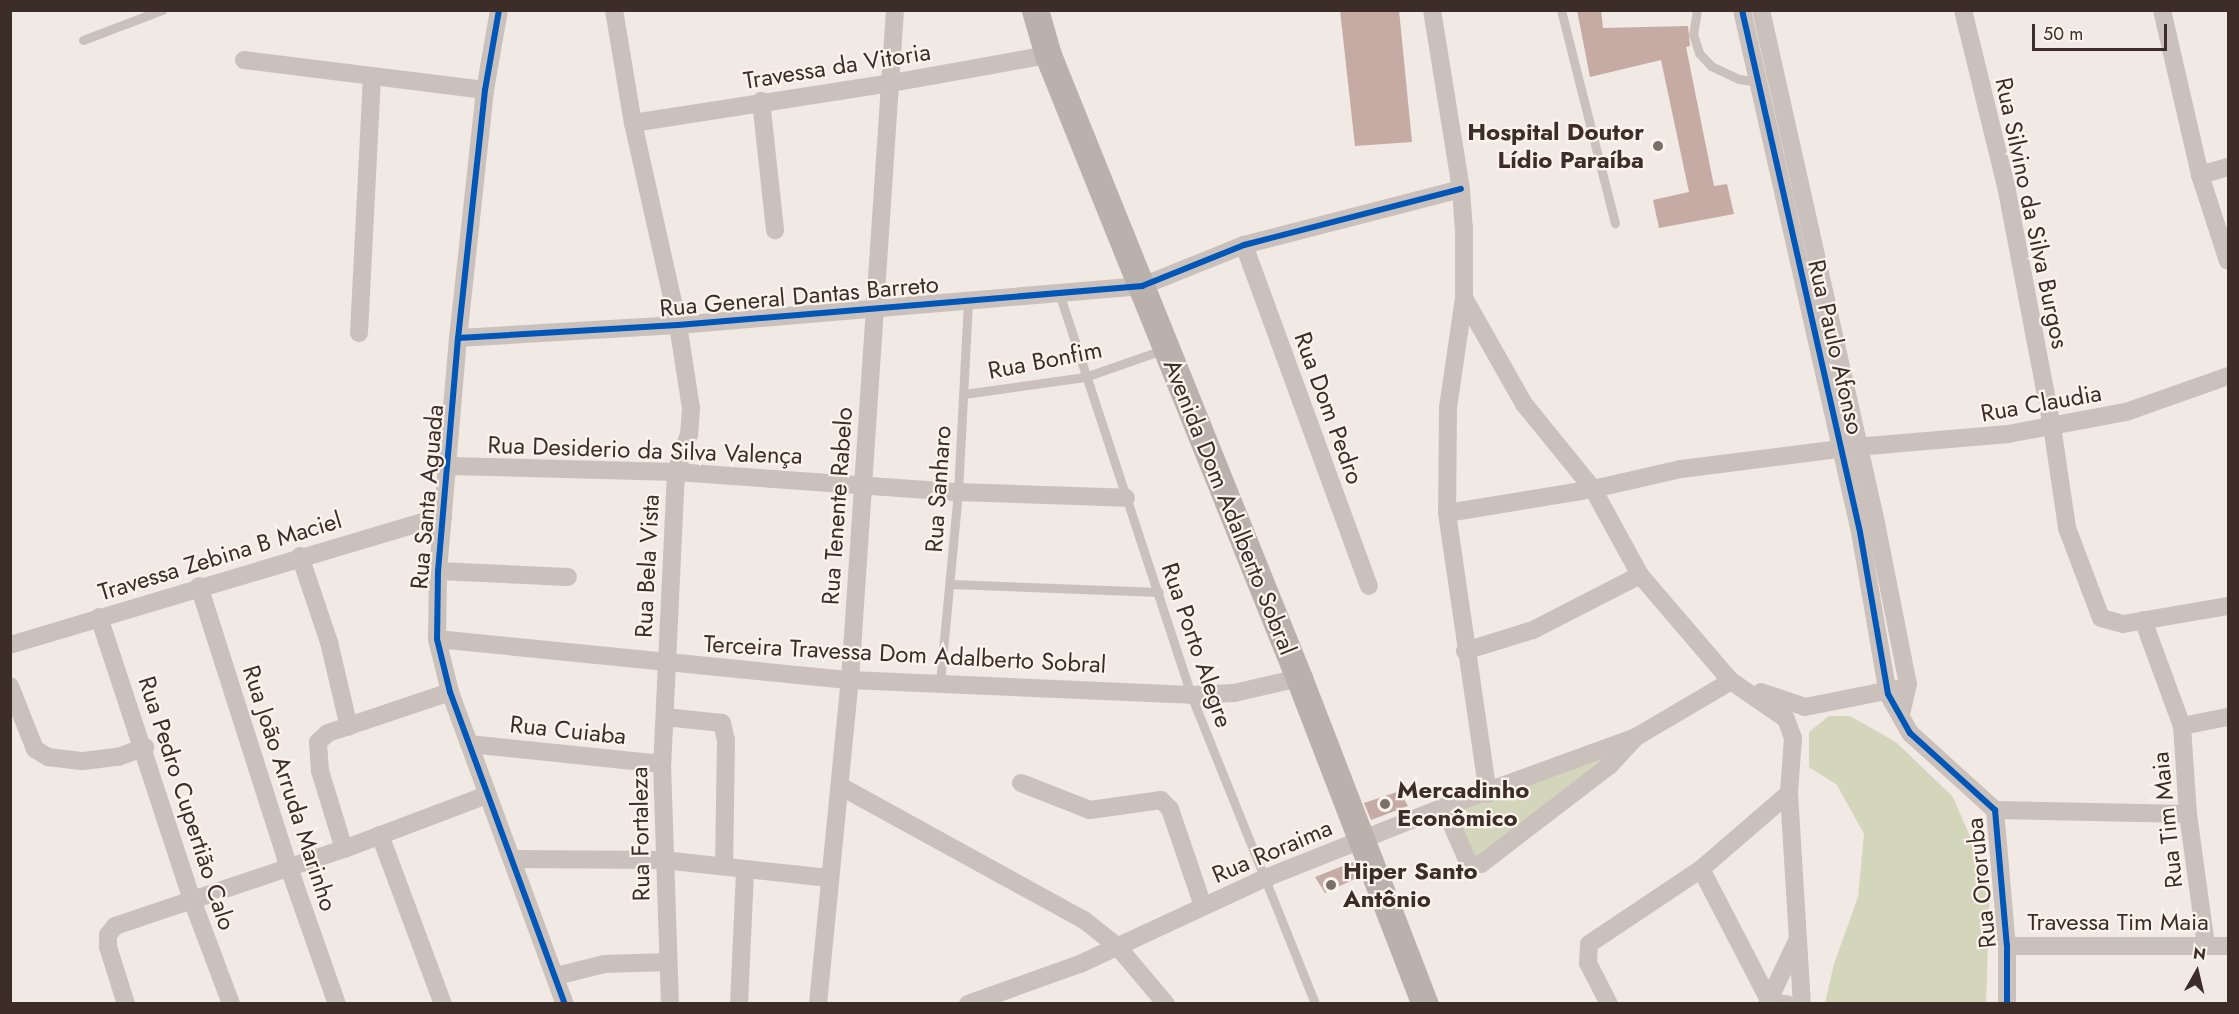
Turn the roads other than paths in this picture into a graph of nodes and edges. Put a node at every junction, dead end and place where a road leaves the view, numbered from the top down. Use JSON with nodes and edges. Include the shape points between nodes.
{"nodes":[{"id":1,"x":162,"y":10,"type":"edge"},
{"id":2,"x":499,"y":10,"type":"edge"},
{"id":3,"x":614,"y":10,"type":"edge"},
{"id":4,"x":895,"y":10,"type":"edge"},
{"id":5,"x":1035,"y":10,"type":"edge"},
{"id":6,"x":1432,"y":10,"type":"edge"},
{"id":7,"x":1562,"y":10,"type":"edge"},
{"id":8,"x":1697,"y":10,"type":"edge"},
{"id":9,"x":1742,"y":10,"type":"edge"},
{"id":10,"x":1761,"y":10,"type":"edge"},
{"id":11,"x":1963,"y":10,"type":"edge"},
{"id":12,"x":2162,"y":10,"type":"edge"},
{"id":13,"x":84,"y":40,"type":"dead end"},
{"id":14,"x":1048,"y":55,"type":"junction"},
{"id":15,"x":244,"y":60,"type":"dead end"},
{"id":16,"x":372,"y":77,"type":"junction"},
{"id":17,"x":1758,"y":82,"type":"junction"},
{"id":18,"x":892,"y":83,"type":"junction"},
{"id":19,"x":485,"y":90,"type":"junction"},
{"id":20,"x":761,"y":101,"type":"junction"},
{"id":21,"x":1784,"y":113,"type":"junction"},
{"id":22,"x":1766,"y":118,"type":"junction"},
{"id":23,"x":633,"y":123,"type":"junction"},
{"id":24,"x":2229,"y":167,"type":"edge"},
{"id":25,"x":2200,"y":175,"type":"junction"},
{"id":26,"x":1461,"y":189,"type":"junction"},
{"id":27,"x":1615,"y":223,"type":"dead end"},
{"id":28,"x":775,"y":230,"type":"dead end"},
{"id":29,"x":1244,"y":245,"type":"junction"},
{"id":30,"x":2229,"y":261,"type":"edge"},
{"id":31,"x":1142,"y":286,"type":"junction"},
{"id":32,"x":1059,"y":293,"type":"junction"},
{"id":33,"x":968,"y":298,"type":"junction"},
{"id":34,"x":1464,"y":298,"type":"junction"},
{"id":35,"x":1816,"y":299,"type":"junction"},
{"id":36,"x":878,"y":308,"type":"junction"},
{"id":37,"x":678,"y":325,"type":"junction"},
{"id":38,"x":359,"y":333,"type":"dead end"},
{"id":39,"x":458,"y":338,"type":"junction"},
{"id":40,"x":1167,"y":348,"type":"junction"},
{"id":41,"x":2229,"y":376,"type":"edge"},
{"id":42,"x":1085,"y":377,"type":"junction"},
{"id":43,"x":964,"y":394,"type":"junction"},
{"id":44,"x":2052,"y":426,"type":"junction"},
{"id":45,"x":1848,"y":448,"type":"junction"},
{"id":46,"x":449,"y":466,"type":"junction"},
{"id":47,"x":676,"y":472,"type":"junction"},
{"id":48,"x":861,"y":483,"type":"junction"},
{"id":49,"x":1593,"y":489,"type":"junction"},
{"id":50,"x":958,"y":492,"type":"junction"},
{"id":51,"x":1126,"y":498,"type":"junction"},
{"id":52,"x":1447,"y":513,"type":"junction"},
{"id":53,"x":443,"y":516,"type":"junction"},
{"id":54,"x":300,"y":556,"type":"junction"},
{"id":55,"x":438,"y":572,"type":"junction"},
{"id":56,"x":1640,"y":575,"type":"junction"},
{"id":57,"x":568,"y":577,"type":"dead end"},
{"id":58,"x":950,"y":584,"type":"junction"},
{"id":59,"x":199,"y":586,"type":"junction"},
{"id":60,"x":1369,"y":586,"type":"dead end"},
{"id":61,"x":1159,"y":592,"type":"junction"},
{"id":62,"x":2229,"y":606,"type":"edge"},
{"id":63,"x":99,"y":617,"type":"junction"},
{"id":64,"x":2144,"y":620,"type":"junction"},
{"id":65,"x":437,"y":639,"type":"junction"},
{"id":66,"x":10,"y":645,"type":"edge"},
{"id":67,"x":1466,"y":651,"type":"junction"},
{"id":68,"x":666,"y":663,"type":"junction"},
{"id":69,"x":1299,"y":678,"type":"junction"},
{"id":70,"x":850,"y":680,"type":"junction"},
{"id":71,"x":1731,"y":681,"type":"junction"},
{"id":72,"x":940,"y":682,"type":"junction"},
{"id":73,"x":1908,"y":684,"type":"junction"},
{"id":74,"x":450,"y":692,"type":"junction"},
{"id":75,"x":1888,"y":694,"type":"junction"},
{"id":76,"x":1191,"y":695,"type":"junction"},
{"id":77,"x":12,"y":696,"type":"edge"},
{"id":78,"x":1901,"y":715,"type":"junction"},
{"id":79,"x":665,"y":717,"type":"junction"},
{"id":80,"x":2229,"y":717,"type":"edge"},
{"id":81,"x":2182,"y":726,"type":"junction"},
{"id":82,"x":349,"y":727,"type":"junction"},
{"id":83,"x":1636,"y":737,"type":"junction"},
{"id":84,"x":469,"y":744,"type":"junction"},
{"id":85,"x":145,"y":747,"type":"junction"},
{"id":86,"x":662,"y":764,"type":"junction"},
{"id":87,"x":1021,"y":783,"type":"dead end"},
{"id":88,"x":840,"y":786,"type":"junction"},
{"id":89,"x":1790,"y":793,"type":"junction"},
{"id":90,"x":1488,"y":794,"type":"junction"},
{"id":91,"x":487,"y":795,"type":"junction"},
{"id":92,"x":1444,"y":807,"type":"junction"},
{"id":93,"x":1995,"y":810,"type":"junction"},
{"id":94,"x":2188,"y":813,"type":"junction"},
{"id":95,"x":380,"y":835,"type":"junction"},
{"id":96,"x":1359,"y":841,"type":"junction"},
{"id":97,"x":344,"y":849,"type":"junction"},
{"id":98,"x":512,"y":859,"type":"junction"},
{"id":99,"x":663,"y":860,"type":"junction"},
{"id":100,"x":724,"y":865,"type":"junction"},
{"id":101,"x":288,"y":866,"type":"junction"},
{"id":102,"x":1701,"y":869,"type":"junction"},
{"id":103,"x":746,"y":870,"type":"junction"},
{"id":104,"x":829,"y":878,"type":"junction"},
{"id":105,"x":1263,"y":879,"type":"junction"},
{"id":106,"x":192,"y":900,"type":"junction"},
{"id":107,"x":1203,"y":906,"type":"junction"},
{"id":108,"x":1798,"y":939,"type":"junction"},
{"id":109,"x":2206,"y":945,"type":"junction"},
{"id":110,"x":1117,"y":946,"type":"junction"},
{"id":111,"x":2007,"y":946,"type":"junction"},
{"id":112,"x":2229,"y":946,"type":"edge"},
{"id":113,"x":668,"y":962,"type":"junction"},
{"id":114,"x":556,"y":976,"type":"junction"},
{"id":115,"x":1775,"y":1003,"type":"edge"},
{"id":116,"x":126,"y":1004,"type":"edge"},
{"id":117,"x":231,"y":1004,"type":"edge"},
{"id":118,"x":337,"y":1004,"type":"edge"},
{"id":119,"x":443,"y":1004,"type":"edge"},
{"id":120,"x":565,"y":1004,"type":"edge"},
{"id":121,"x":670,"y":1004,"type":"edge"},
{"id":122,"x":740,"y":1004,"type":"edge"},
{"id":123,"x":818,"y":1004,"type":"edge"},
{"id":124,"x":968,"y":1004,"type":"edge"},
{"id":125,"x":1166,"y":1004,"type":"edge"},
{"id":126,"x":1315,"y":1004,"type":"edge"},
{"id":127,"x":1425,"y":1004,"type":"edge"},
{"id":128,"x":1609,"y":1004,"type":"edge"},
{"id":129,"x":1802,"y":1004,"type":"edge"},
{"id":130,"x":2007,"y":1004,"type":"edge"}],
"edges":[{"from":1,"to":13,"type":"lane"},
{"from":2,"to":19,"type":"street","name":"Rua Santa Aguada"},
{"from":3,"to":23,"type":"street","name":"Rua Bela Vista"},
{"from":4,"to":18,"type":"street","name":"Rua Tenente Rabelo"},
{"from":5,"to":14,"type":"main road","name":"Avenida Dom Adalberto Sobral"},
{"from":6,"to":26,"type":"street"},
{"from":7,"to":27,"type":"lane"},
{"from":8,"to":17,"type":"lane","via":[[1693,34],[1699,53],[1721,70]]},
{"from":9,"to":17,"type":"street","name":"Rua Paulo Afonso"},
{"from":10,"to":21,"type":"street","name":"Rua Paulo Afonso"},
{"from":11,"to":44,"type":"street","name":"Rua Silvino da Silva Burgos","via":[[2007,191]]},
{"from":12,"to":25,"type":"street"},
{"from":14,"to":18,"type":"street","name":"Travessa da Vitoria"},
{"from":14,"to":31,"type":"main road","name":"Avenida Dom Adalberto Sobral"},
{"from":15,"to":16,"type":"street"},
{"from":16,"to":19,"type":"street"},
{"from":16,"to":38,"type":"street"},
{"from":17,"to":22,"type":"street","name":"Rua Paulo Afonso"},
{"from":18,"to":20,"type":"street","name":"Travessa da Vitoria"},
{"from":18,"to":36,"type":"street","name":"Rua Tenente Rabelo"},
{"from":19,"to":39,"type":"street","name":"Rua Santa Aguada"},
{"from":20,"to":23,"type":"street","name":"Travessa da Vitoria"},
{"from":20,"to":28,"type":"street"},
{"from":21,"to":22,"type":"street"},
{"from":21,"to":35,"type":"street","name":"Rua Paulo Afonso"},
{"from":22,"to":35,"type":"street","name":"Rua Paulo Afonso"},
{"from":23,"to":37,"type":"street","name":"Rua Bela Vista"},
{"from":24,"to":25,"type":"street"},
{"from":25,"to":30,"type":"street"},
{"from":26,"to":29,"type":"street","name":"Rua General Dantas Barreto"},
{"from":26,"to":34,"type":"street"},
{"from":29,"to":31,"type":"street","name":"Rua General Dantas Barreto"},
{"from":29,"to":60,"type":"street","name":"Rua Dom Pedro"},
{"from":31,"to":32,"type":"street","name":"Rua General Dantas Barreto"},
{"from":31,"to":40,"type":"main road","name":"Avenida Dom Adalberto Sobral"},
{"from":32,"to":33,"type":"street","name":"Rua General Dantas Barreto"},
{"from":32,"to":42,"type":"lane","name":"Rua Porto Alegre"},
{"from":33,"to":36,"type":"street","name":"Rua General Dantas Barreto"},
{"from":33,"to":43,"type":"lane","name":"Rua Sanharo"},
{"from":34,"to":49,"type":"street","via":[[1524,404]]},
{"from":34,"to":52,"type":"street","via":[[1448,408]]},
{"from":35,"to":45,"type":"street","name":"Rua Paulo Afonso"},
{"from":36,"to":37,"type":"street","name":"Rua General Dantas Barreto"},
{"from":36,"to":48,"type":"street","name":"Rua Tenente Rabelo"},
{"from":37,"to":39,"type":"street","name":"Rua General Dantas Barreto"},
{"from":37,"to":47,"type":"street","name":"Rua Bela Vista","via":[[690,408],[689,434]]},
{"from":39,"to":46,"type":"street","name":"Rua Santa Aguada"},
{"from":40,"to":42,"type":"lane","name":"Rua Bonfim"},
{"from":40,"to":69,"type":"main road","name":"Avenida Dom Adalberto Sobral"},
{"from":41,"to":44,"type":"street","name":"Rua Claudia","via":[[2149,405]]},
{"from":42,"to":43,"type":"lane","name":"Rua Bonfim"},
{"from":42,"to":51,"type":"lane","name":"Rua Porto Alegre"},
{"from":43,"to":50,"type":"lane","name":"Rua Sanharo"},
{"from":44,"to":45,"type":"street","name":"Rua Claudia","via":[[1974,439]]},
{"from":44,"to":64,"type":"street","name":"Rua Silvino da Silva Burgos","via":[[2067,528],[2101,618],[2111,623]]},
{"from":45,"to":49,"type":"street","name":"Rua Claudia","via":[[1682,469]]},
{"from":45,"to":73,"type":"street","name":"Rua Paulo Afonso","via":[[1876,523]]},
{"from":45,"to":75,"type":"street","name":"Rua Paulo Afonso"},
{"from":46,"to":47,"type":"street","name":"Rua Desiderio da Silva Valença"},
{"from":46,"to":53,"type":"street","name":"Rua Santa Aguada"},
{"from":47,"to":48,"type":"street","name":"Rua Desiderio da Silva Valença"},
{"from":47,"to":68,"type":"street","name":"Rua Bela Vista"},
{"from":48,"to":50,"type":"street","name":"Rua Desiderio da Silva Valença"},
{"from":48,"to":70,"type":"street","name":"Rua Tenente Rabelo"},
{"from":49,"to":52,"type":"street","name":"Rua Claudia"},
{"from":49,"to":56,"type":"street"},
{"from":50,"to":51,"type":"street","name":"Rua Desiderio da Silva Valença"},
{"from":50,"to":58,"type":"lane","name":"Rua Sanharo"},
{"from":51,"to":61,"type":"lane","name":"Rua Porto Alegre"},
{"from":52,"to":67,"type":"street"},
{"from":53,"to":54,"type":"street","name":"Travessa Zebina B Maciel"},
{"from":53,"to":55,"type":"street","name":"Rua Santa Aguada"},
{"from":54,"to":59,"type":"street","name":"Travessa Zebina B Maciel"},
{"from":54,"to":82,"type":"street","via":[[329,642]]},
{"from":55,"to":57,"type":"street"},
{"from":55,"to":65,"type":"street","name":"Rua Santa Aguada"},
{"from":56,"to":67,"type":"street","via":[[1533,630]]},
{"from":56,"to":71,"type":"street"},
{"from":58,"to":61,"type":"lane"},
{"from":58,"to":72,"type":"lane","name":"Rua Sanharo"},
{"from":59,"to":63,"type":"street","name":"Travessa Zebina B Maciel"},
{"from":59,"to":101,"type":"street","name":"Rua João Arruda Marinho"},
{"from":61,"to":76,"type":"lane","name":"Rua Porto Alegre"},
{"from":62,"to":64,"type":"street","name":"Rua Silvino da Silva Burgos"},
{"from":63,"to":66,"type":"street","name":"Travessa Zebina B Maciel"},
{"from":63,"to":85,"type":"street","name":"Rua Pedro Cupertião Calo"},
{"from":64,"to":81,"type":"street"},
{"from":65,"to":68,"type":"street","name":"Terceira Travessa Dom Adalberto Sobral"},
{"from":65,"to":74,"type":"street","name":"Rua Santa Aguada"},
{"from":67,"to":90,"type":"street"},
{"from":68,"to":70,"type":"street","name":"Terceira Travessa Dom Adalberto Sobral"},
{"from":68,"to":79,"type":"street","name":"Rua Fortaleza"},
{"from":69,"to":76,"type":"street","name":"Terceira Travessa Dom Adalberto Sobral","via":[[1234,693]]},
{"from":69,"to":96,"type":"main road","name":"Avenida Dom Adalberto Sobral"},
{"from":70,"to":72,"type":"street","name":"Terceira Travessa Dom Adalberto Sobral"},
{"from":70,"to":88,"type":"street","name":"Rua Tenente Rabelo"},
{"from":71,"to":75,"type":"street","via":[[1805,707]]},
{"from":71,"to":83,"type":"street"},
{"from":71,"to":89,"type":"street","via":[[1786,719],[1794,738]]},
{"from":72,"to":76,"type":"street","name":"Terceira Travessa Dom Adalberto Sobral"},
{"from":73,"to":75,"type":"street"},
{"from":73,"to":78,"type":"street"},
{"from":74,"to":82,"type":"street"},
{"from":74,"to":84,"type":"street","name":"Rua Santa Aguada"},
{"from":75,"to":78,"type":"street","name":"Rua Ororuba"},
{"from":76,"to":105,"type":"lane","name":"Rua Porto Alegre"},
{"from":77,"to":85,"type":"street","via":[[35,749],[60,761],[118,757]]},
{"from":78,"to":93,"type":"street","name":"Rua Ororuba","via":[[1910,733]]},
{"from":79,"to":86,"type":"street","name":"Rua Fortaleza"},
{"from":79,"to":100,"type":"street","via":[[722,723],[726,740]]},
{"from":80,"to":81,"type":"street"},
{"from":81,"to":94,"type":"street","name":"Rua Tim Maia"},
{"from":82,"to":97,"type":"street","via":[[328,733],[318,742],[317,757]]},
{"from":83,"to":90,"type":"street","name":"Rua Roraima"},
{"from":83,"to":92,"type":"street","via":[[1610,765],[1481,864],[1469,864]]},
{"from":84,"to":86,"type":"street","name":"Rua Cuiaba"},
{"from":84,"to":91,"type":"street","name":"Rua Santa Aguada"},
{"from":85,"to":106,"type":"street","name":"Rua Pedro Cupertião Calo"},
{"from":86,"to":99,"type":"street","name":"Rua Fortaleza"},
{"from":87,"to":107,"type":"street","name":"Rua Roraima","via":[[1090,810],[1161,800],[1170,809]]},
{"from":88,"to":104,"type":"street","name":"Rua Tenente Rabelo"},
{"from":88,"to":110,"type":"street","via":[[1083,920]]},
{"from":89,"to":102,"type":"street"},
{"from":89,"to":108,"type":"street"},
{"from":90,"to":92,"type":"street","name":"Rua Roraima"},
{"from":91,"to":95,"type":"street"},
{"from":91,"to":98,"type":"street","name":"Rua Santa Aguada"},
{"from":92,"to":96,"type":"street","name":"Rua Roraima"},
{"from":93,"to":94,"type":"street"},
{"from":93,"to":111,"type":"street","name":"Rua Ororuba"},
{"from":94,"to":109,"type":"street","name":"Rua Tim Maia"},
{"from":95,"to":97,"type":"street"},
{"from":95,"to":119,"type":"street"},
{"from":96,"to":105,"type":"street","name":"Rua Roraima"},
{"from":96,"to":127,"type":"main road","name":"Avenida Dom Adalberto Sobral"},
{"from":97,"to":101,"type":"street"},
{"from":98,"to":99,"type":"street"},
{"from":98,"to":114,"type":"street","name":"Rua Santa Aguada"},
{"from":99,"to":100,"type":"street"},
{"from":99,"to":113,"type":"street","name":"Rua Fortaleza"},
{"from":100,"to":103,"type":"street"},
{"from":101,"to":106,"type":"street"},
{"from":101,"to":118,"type":"street","name":"Rua João Arruda Marinho"},
{"from":102,"to":115,"type":"street"},
{"from":102,"to":128,"type":"street","via":[[1589,944],[1588,963]]},
{"from":103,"to":104,"type":"street"},
{"from":103,"to":122,"type":"street"},
{"from":104,"to":123,"type":"street","name":"Rua Tenente Rabelo"},
{"from":105,"to":107,"type":"street","name":"Rua Roraima"},
{"from":105,"to":126,"type":"lane","name":"Rua Porto Alegre"},
{"from":106,"to":116,"type":"street","via":[[115,926],[108,935],[108,947]]},
{"from":106,"to":117,"type":"street","name":"Rua Pedro Cupertião Calo"},
{"from":107,"to":110,"type":"street","name":"Rua Roraima"},
{"from":108,"to":115,"type":"street"},
{"from":108,"to":129,"type":"street"},
{"from":109,"to":111,"type":"street","name":"Travessa Tim Maia"},
{"from":109,"to":112,"type":"street","name":"Travessa Tim Maia"},
{"from":110,"to":124,"type":"street","name":"Rua Roraima","via":[[1080,964]]},
{"from":110,"to":125,"type":"street"},
{"from":111,"to":130,"type":"street","name":"Rua Ororuba"},
{"from":113,"to":114,"type":"street","via":[[604,964]]},
{"from":113,"to":121,"type":"street","name":"Rua Fortaleza"},
{"from":114,"to":120,"type":"street","name":"Rua Santa Aguada"}]}
